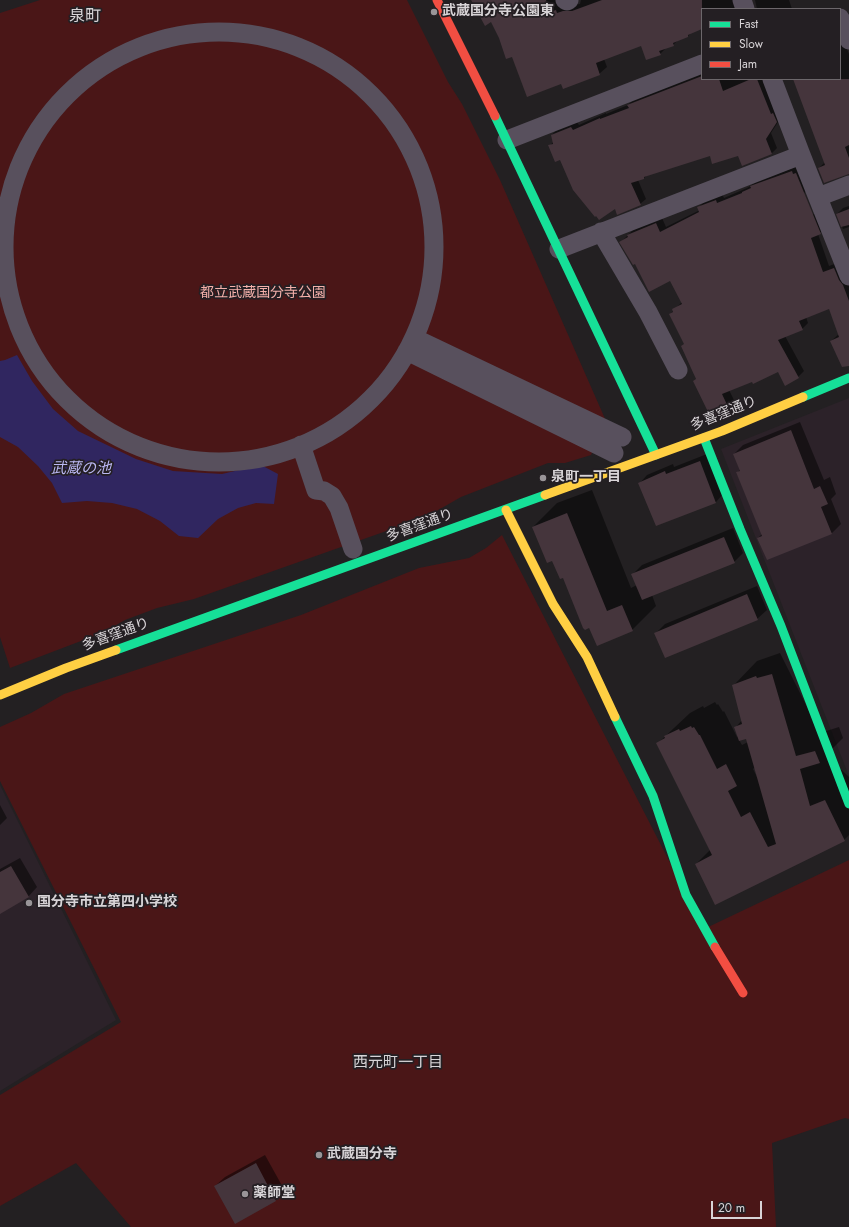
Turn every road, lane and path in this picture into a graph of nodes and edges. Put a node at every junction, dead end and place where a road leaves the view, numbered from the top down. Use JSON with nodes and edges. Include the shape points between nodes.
{"nodes":[{"id":1,"x":437,"y":0,"type":"edge"},
{"id":2,"x":565,"y":0,"type":"edge"},
{"id":3,"x":569,"y":0,"type":"edge"},
{"id":4,"x":841,"y":20,"type":"edge"},
{"id":5,"x":849,"y":40,"type":"edge"},
{"id":6,"x":701,"y":64,"type":"edge"},
{"id":7,"x":772,"y":80,"type":"edge"},
{"id":8,"x":507,"y":140,"type":"junction"},
{"id":9,"x":801,"y":155,"type":"junction"},
{"id":10,"x":7,"y":181,"type":"edge"},
{"id":11,"x":849,"y":185,"type":"edge"},
{"id":12,"x":818,"y":198,"type":"junction"},
{"id":13,"x":601,"y":232,"type":"junction"},
{"id":14,"x":559,"y":249,"type":"junction"},
{"id":15,"x":849,"y":276,"type":"edge"},
{"id":16,"x":410,"y":345,"type":"junction"},
{"id":17,"x":678,"y":370,"type":"dead end"},
{"id":18,"x":849,"y":378,"type":"edge"},
{"id":19,"x":704,"y":438,"type":"junction"},
{"id":20,"x":301,"y":445,"type":"junction"},
{"id":21,"x":618,"y":445,"type":"dead end"},
{"id":22,"x":656,"y":455,"type":"junction"},
{"id":23,"x":506,"y":510,"type":"junction"},
{"id":24,"x":353,"y":549,"type":"dead end"},
{"id":25,"x":0,"y":696,"type":"edge"},
{"id":26,"x":849,"y":804,"type":"edge"},
{"id":27,"x":744,"y":993,"type":"dead end"}],
"edges":[{"from":1,"to":8,"type":"street"},
{"from":2,"to":3,"type":"street"},
{"from":4,"to":5,"type":"street"},
{"from":6,"to":8,"type":"street"},
{"from":7,"to":9,"type":"street"},
{"from":8,"to":14,"type":"street"},
{"from":9,"to":12,"type":"street"},
{"from":9,"to":13,"type":"street"},
{"from":10,"to":16,"type":"street","via":[[16,173],[30,143],[49,115],[98,69],[128,52],[166,39],[226,32],[259,36],[297,48],[323,59],[352,78],[378,101],[399,128],[416,159],[428,191],[434,225],[434,260],[429,294],[419,327]]},
{"from":10,"to":20,"type":"street","via":[[3,244],[6,280],[14,315],[28,348],[47,378],[72,405],[102,428],[136,446],[172,457],[210,462],[249,460]]},
{"from":11,"to":12,"type":"street"},
{"from":12,"to":15,"type":"street"},
{"from":13,"to":14,"type":"street"},
{"from":13,"to":17,"type":"street","via":[[648,312]]},
{"from":14,"to":22,"type":"street"},
{"from":16,"to":20,"type":"street","via":[[385,384],[356,413],[321,436]]},
{"from":16,"to":21,"type":"street"},
{"from":18,"to":19,"type":"street","name":"多喜窪通り"},
{"from":19,"to":22,"type":"street","name":"多喜窪通り"},
{"from":19,"to":26,"type":"street","via":[[781,626]]},
{"from":20,"to":24,"type":"street","via":[[316,490],[332,496],[339,508]]},
{"from":22,"to":23,"type":"street","name":"多喜窪通り"},
{"from":23,"to":25,"type":"street","name":"多喜窪通り","via":[[66,668]]},
{"from":23,"to":27,"type":"street","via":[[553,604],[587,657],[650,789],[686,895],[707,935]]}]}
